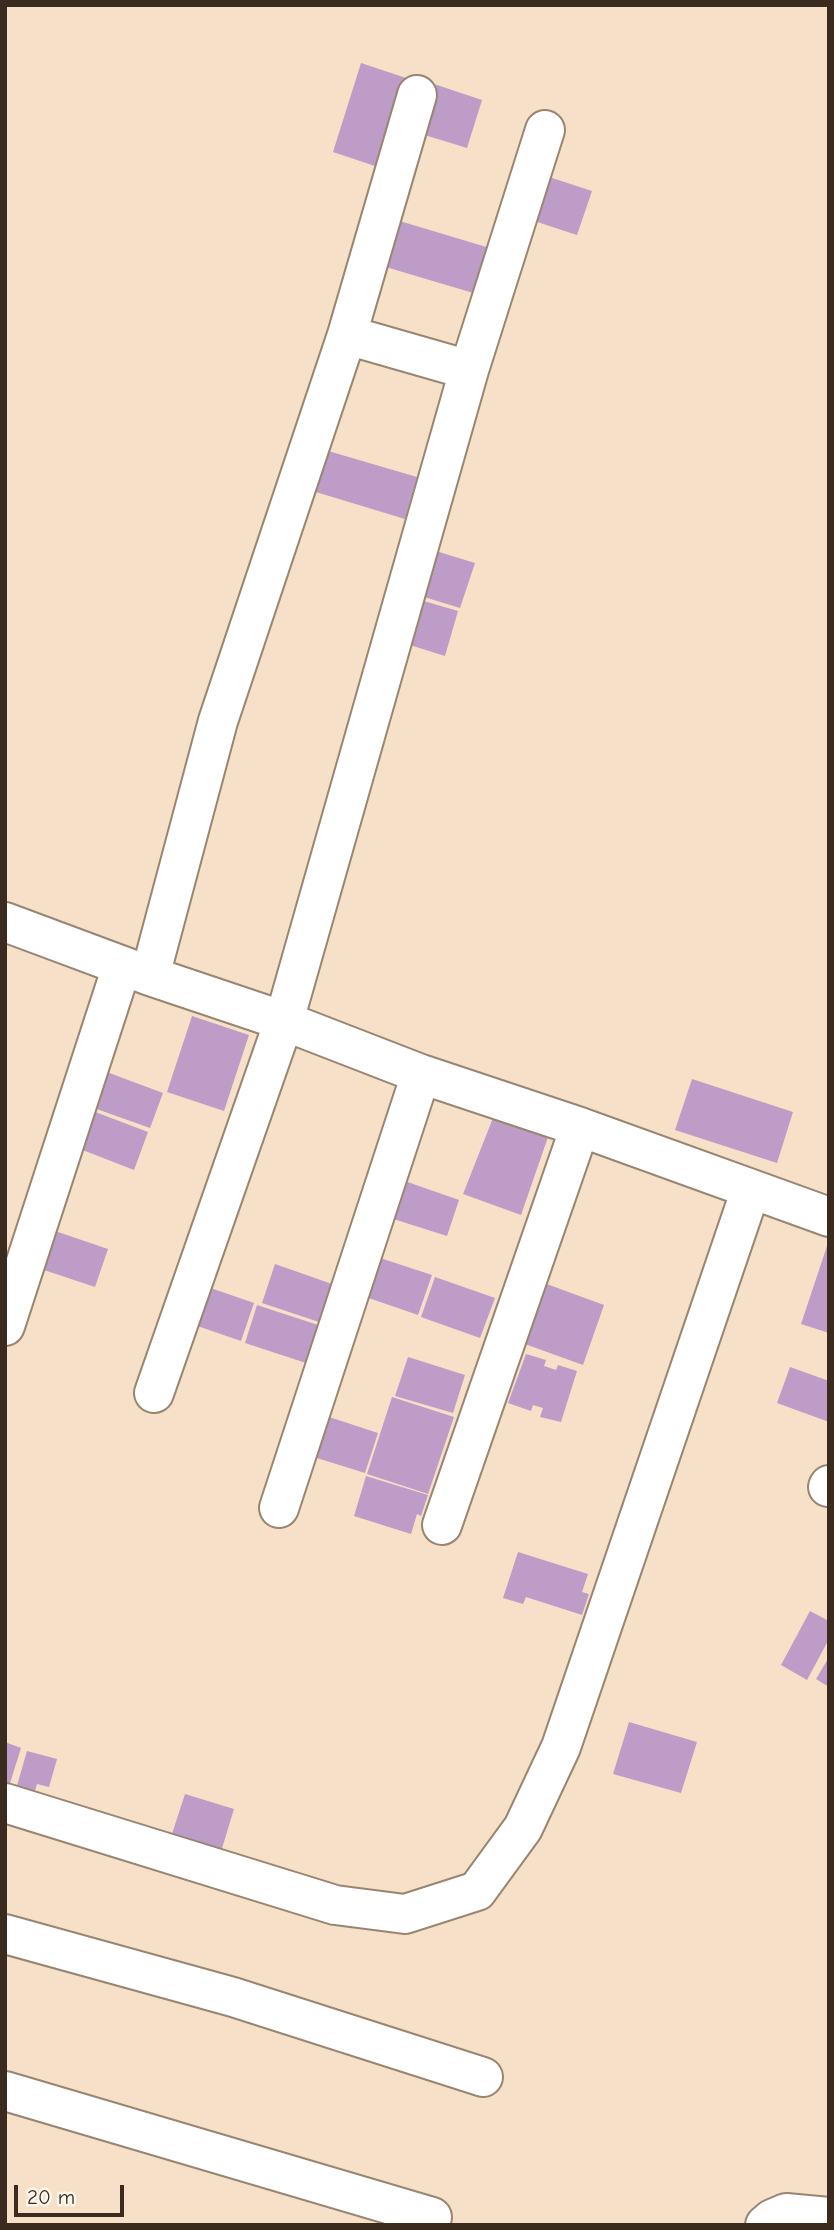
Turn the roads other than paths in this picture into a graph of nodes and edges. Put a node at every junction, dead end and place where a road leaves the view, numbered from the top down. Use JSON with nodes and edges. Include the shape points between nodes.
{"nodes":[{"id":1,"x":417,"y":95,"type":"dead end"},
{"id":2,"x":545,"y":130,"type":"dead end"},
{"id":3,"x":348,"y":335,"type":"junction"},
{"id":4,"x":469,"y":370,"type":"junction"},
{"id":5,"x":5,"y":922,"type":"edge"},
{"id":6,"x":136,"y":971,"type":"junction"},
{"id":7,"x":284,"y":1021,"type":"junction"},
{"id":8,"x":421,"y":1074,"type":"junction"},
{"id":9,"x":580,"y":1127,"type":"junction"},
{"id":10,"x":751,"y":1189,"type":"junction"},
{"id":11,"x":829,"y":1217,"type":"edge"},
{"id":12,"x":5,"y":1326,"type":"edge"},
{"id":13,"x":154,"y":1393,"type":"dead end"},
{"id":14,"x":279,"y":1508,"type":"dead end"},
{"id":15,"x":442,"y":1525,"type":"dead end"},
{"id":16,"x":5,"y":1802,"type":"edge"},
{"id":17,"x":5,"y":1934,"type":"edge"},
{"id":18,"x":483,"y":2077,"type":"dead end"},
{"id":19,"x":5,"y":2091,"type":"edge"},
{"id":20,"x":432,"y":2217,"type":"dead end"},
{"id":21,"x":829,"y":2217,"type":"edge"},
{"id":22,"x":765,"y":2225,"type":"edge"}],
"edges":[{"from":1,"to":3,"type":"street"},
{"from":2,"to":4,"type":"street"},
{"from":3,"to":4,"type":"street"},
{"from":3,"to":6,"type":"street"},
{"from":4,"to":7,"type":"street"},
{"from":5,"to":6,"type":"street"},
{"from":6,"to":7,"type":"street"},
{"from":6,"to":12,"type":"street"},
{"from":7,"to":8,"type":"street"},
{"from":7,"to":13,"type":"street"},
{"from":8,"to":9,"type":"street"},
{"from":8,"to":14,"type":"street"},
{"from":9,"to":10,"type":"street"},
{"from":9,"to":15,"type":"street"},
{"from":10,"to":11,"type":"street"},
{"from":10,"to":16,"type":"street","via":[[561,1747],[523,1828],[477,1891],[405,1914],[335,1905]]},
{"from":17,"to":18,"type":"street","via":[[233,1997]]},
{"from":19,"to":20,"type":"street"},
{"from":21,"to":22,"type":"street","via":[[786,2213]]}]}
